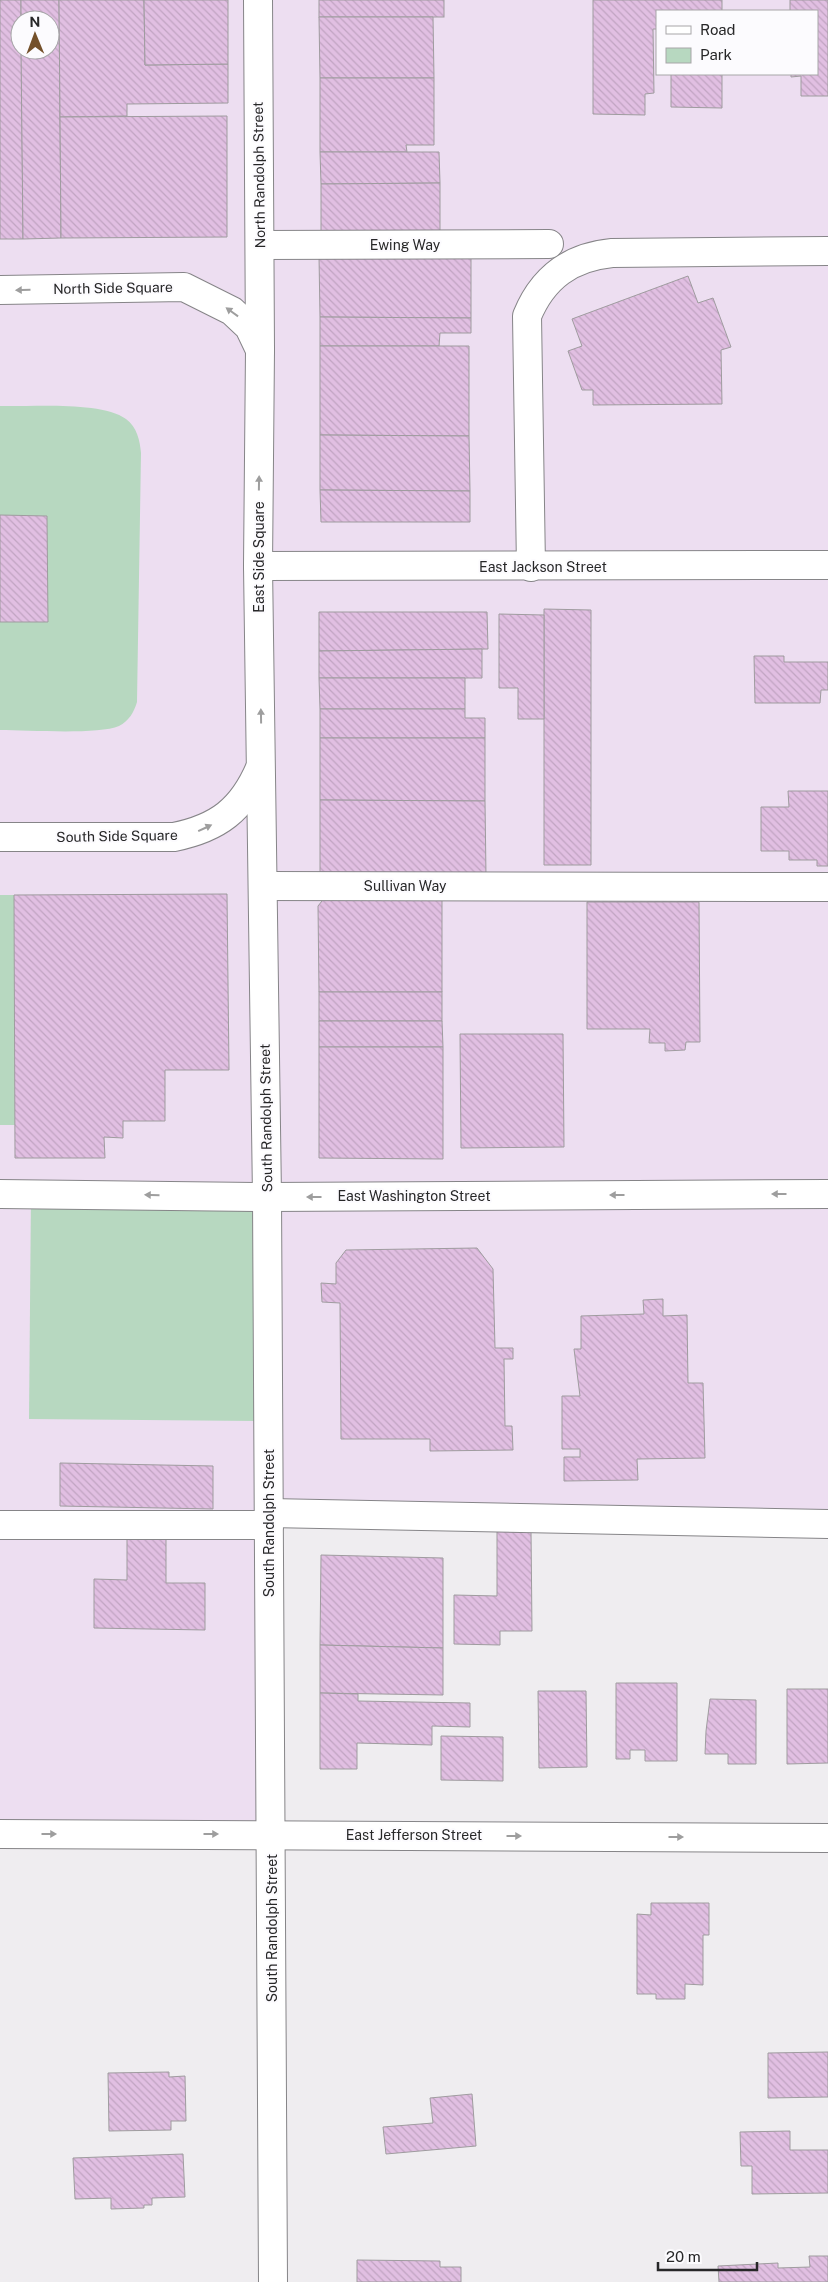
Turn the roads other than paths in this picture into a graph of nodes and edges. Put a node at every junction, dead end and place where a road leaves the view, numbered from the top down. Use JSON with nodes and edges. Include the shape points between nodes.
{"nodes":[{"id":1,"x":258,"y":0,"type":"edge"},
{"id":2,"x":549,"y":244,"type":"dead end"},
{"id":3,"x":260,"y":245,"type":"junction"},
{"id":4,"x":828,"y":251,"type":"edge"},
{"id":5,"x":0,"y":290,"type":"edge"},
{"id":6,"x":260,"y":350,"type":"junction"},
{"id":7,"x":828,"y":565,"type":"edge"},
{"id":8,"x":258,"y":566,"type":"junction"},
{"id":9,"x":532,"y":567,"type":"junction"},
{"id":10,"x":261,"y":765,"type":"junction"},
{"id":11,"x":0,"y":837,"type":"edge"},
{"id":12,"x":263,"y":886,"type":"junction"},
{"id":13,"x":828,"y":887,"type":"edge"},
{"id":14,"x":0,"y":1194,"type":"edge"},
{"id":15,"x":828,"y":1194,"type":"edge"},
{"id":16,"x":267,"y":1197,"type":"junction"},
{"id":17,"x":269,"y":1519,"type":"junction"},
{"id":18,"x":828,"y":1524,"type":"edge"},
{"id":19,"x":0,"y":1525,"type":"edge"},
{"id":20,"x":0,"y":1834,"type":"edge"},
{"id":21,"x":272,"y":1834,"type":"junction"},
{"id":22,"x":828,"y":1838,"type":"edge"},
{"id":23,"x":273,"y":2282,"type":"edge"}],
"edges":[{"from":1,"to":3,"type":"street","name":"North Randolph Street"},
{"from":2,"to":3,"type":"street","name":"Ewing Way"},
{"from":3,"to":6,"type":"street","name":"North Randolph Street"},
{"from":4,"to":9,"type":"street","via":[[590,255],[551,279],[535,297],[527,316]]},
{"from":6,"to":5,"type":"street","name":"North Side Square","one_way":true,"via":[[249,326],[232,311],[184,287]]},
{"from":8,"to":6,"type":"street","name":"East Side Square","one_way":true},
{"from":7,"to":9,"type":"street","name":"East Jackson Street"},
{"from":8,"to":9,"type":"street","name":"East Jackson Street"},
{"from":10,"to":8,"type":"street","name":"East Side Square","one_way":true},
{"from":11,"to":10,"type":"street","name":"South Side Square","one_way":true,"via":[[174,837],[197,832],[219,822],[238,806],[252,787]]},
{"from":10,"to":12,"type":"street","name":"South Randolph Street"},
{"from":12,"to":13,"type":"street","name":"Sullivan Way"},
{"from":12,"to":16,"type":"street","name":"South Randolph Street"},
{"from":16,"to":14,"type":"street","name":"East Washington Street","one_way":true},
{"from":15,"to":16,"type":"street","name":"East Washington Street","one_way":true},
{"from":16,"to":17,"type":"street","name":"South Randolph Street"},
{"from":17,"to":18,"type":"street"},
{"from":17,"to":19,"type":"street"},
{"from":17,"to":21,"type":"street","name":"South Randolph Street"},
{"from":20,"to":21,"type":"street","name":"East Jefferson Street","one_way":true},
{"from":21,"to":22,"type":"street","name":"East Jefferson Street","one_way":true},
{"from":21,"to":23,"type":"street","name":"South Randolph Street"}]}
